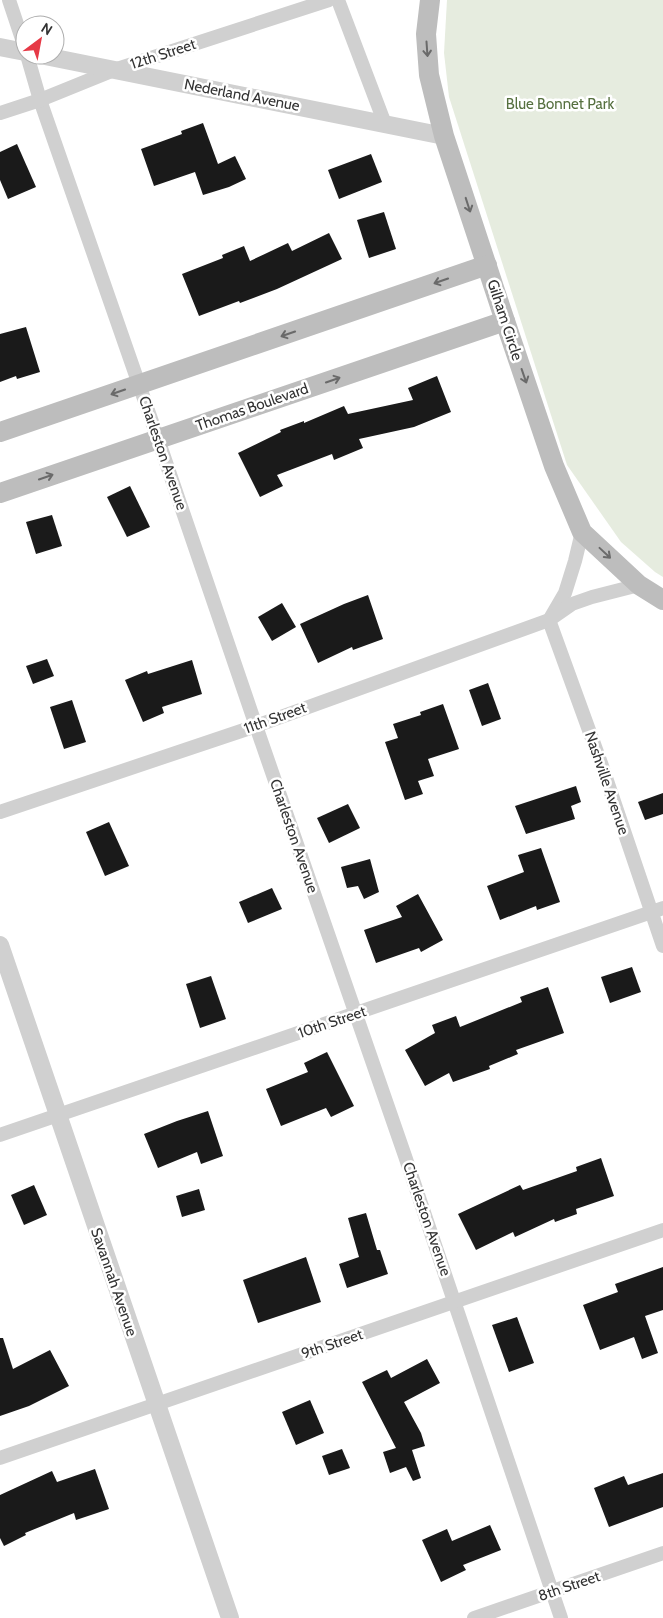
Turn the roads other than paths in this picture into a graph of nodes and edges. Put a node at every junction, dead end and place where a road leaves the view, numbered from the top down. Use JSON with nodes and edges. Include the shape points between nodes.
{"nodes":[{"id":1,"x":9,"y":0,"type":"edge"},
{"id":2,"x":329,"y":0,"type":"edge"},
{"id":3,"x":338,"y":0,"type":"edge"},
{"id":4,"x":430,"y":0,"type":"edge"},
{"id":5,"x":15,"y":18,"type":"edge"},
{"id":6,"x":0,"y":48,"type":"edge"},
{"id":7,"x":15,"y":51,"type":"edge"},
{"id":8,"x":65,"y":60,"type":"edge"},
{"id":9,"x":29,"y":65,"type":"edge"},
{"id":10,"x":114,"y":70,"type":"junction"},
{"id":11,"x":40,"y":100,"type":"junction"},
{"id":12,"x":0,"y":114,"type":"edge"},
{"id":13,"x":385,"y":124,"type":"junction"},
{"id":14,"x":444,"y":136,"type":"junction"},
{"id":15,"x":487,"y":265,"type":"junction"},
{"id":16,"x":505,"y":321,"type":"junction"},
{"id":17,"x":140,"y":385,"type":"junction"},
{"id":18,"x":22,"y":425,"type":"junction"},
{"id":19,"x":0,"y":432,"type":"edge"},
{"id":20,"x":158,"y":439,"type":"junction"},
{"id":21,"x":0,"y":441,"type":"edge"},
{"id":22,"x":0,"y":493,"type":"edge"},
{"id":23,"x":582,"y":532,"type":"junction"},
{"id":24,"x":639,"y":586,"type":"junction"},
{"id":25,"x":663,"y":600,"type":"edge"},
{"id":26,"x":549,"y":620,"type":"junction"},
{"id":27,"x":256,"y":726,"type":"junction"},
{"id":28,"x":0,"y":812,"type":"edge"},
{"id":29,"x":657,"y":910,"type":"edge"},
{"id":30,"x":0,"y":945,"type":"edge"},
{"id":31,"x":663,"y":946,"type":"edge"},
{"id":32,"x":356,"y":1014,"type":"junction"},
{"id":33,"x":58,"y":1115,"type":"junction"},
{"id":34,"x":0,"y":1135,"type":"edge"},
{"id":35,"x":663,"y":1230,"type":"edge"},
{"id":36,"x":454,"y":1302,"type":"junction"},
{"id":37,"x":157,"y":1404,"type":"junction"},
{"id":38,"x":0,"y":1458,"type":"edge"},
{"id":39,"x":663,"y":1553,"type":"edge"},
{"id":40,"x":552,"y":1591,"type":"junction"},
{"id":41,"x":230,"y":1618,"type":"edge"},
{"id":42,"x":474,"y":1618,"type":"edge"},
{"id":43,"x":561,"y":1618,"type":"edge"}],
"edges":[{"from":1,"to":5,"type":"street"},
{"from":2,"to":10,"type":"street","name":"12th Street"},
{"from":3,"to":13,"type":"street"},
{"from":4,"to":14,"type":"main road","name":"Gilham Circle","one_way":true,"via":[[426,34],[429,75]]},
{"from":6,"to":7,"type":"street"},
{"from":8,"to":10,"type":"street","name":"Nederland Avenue"},
{"from":9,"to":11,"type":"street","name":"Charleston Avenue"},
{"from":10,"to":11,"type":"street","name":"12th Street"},
{"from":10,"to":13,"type":"street","name":"Nederland Avenue"},
{"from":11,"to":12,"type":"street","name":"12th Street"},
{"from":11,"to":17,"type":"street","name":"Charleston Avenue"},
{"from":13,"to":14,"type":"street","name":"Nederland Avenue"},
{"from":14,"to":15,"type":"main road","name":"Gilham Circle","one_way":true},
{"from":15,"to":16,"type":"main road","name":"Gilham Circle"},
{"from":15,"to":17,"type":"main road","one_way":true},
{"from":20,"to":16,"type":"main road","name":"Thomas Boulevard","one_way":true},
{"from":16,"to":23,"type":"main road","name":"Gilham Circle","one_way":true,"via":[[554,466]]},
{"from":17,"to":18,"type":"main road","one_way":true},
{"from":17,"to":20,"type":"street","name":"Charleston Avenue"},
{"from":18,"to":19,"type":"main road"},
{"from":18,"to":21,"type":"main road"},
{"from":22,"to":20,"type":"main road","name":"Thomas Boulevard","one_way":true},
{"from":20,"to":27,"type":"street","name":"Charleston Avenue"},
{"from":23,"to":24,"type":"main road","name":"Gilham Circle","one_way":true},
{"from":23,"to":26,"type":"street","via":[[565,593]]},
{"from":24,"to":25,"type":"main road","name":"Gilham Circle"},
{"from":24,"to":26,"type":"street","name":"11th Street","via":[[572,604]]},
{"from":26,"to":27,"type":"street","name":"11th Street"},
{"from":26,"to":29,"type":"street","name":"Nashville Avenue"},
{"from":27,"to":28,"type":"street","name":"11th Street"},
{"from":27,"to":32,"type":"street","name":"Charleston Avenue"},
{"from":29,"to":31,"type":"street","name":"Nashville Avenue"},
{"from":29,"to":32,"type":"street","name":"10th Street"},
{"from":30,"to":33,"type":"street","name":"Savannah Avenue"},
{"from":32,"to":33,"type":"street","name":"10th Street"},
{"from":32,"to":36,"type":"street","name":"Charleston Avenue"},
{"from":33,"to":34,"type":"street","name":"10th Street"},
{"from":33,"to":37,"type":"street","name":"Savannah Avenue"},
{"from":35,"to":36,"type":"street","name":"9th Street"},
{"from":36,"to":37,"type":"street","name":"9th Street"},
{"from":36,"to":40,"type":"street","name":"Charleston Avenue"},
{"from":37,"to":38,"type":"street","name":"9th Street"},
{"from":37,"to":41,"type":"street","name":"Savannah Avenue"},
{"from":39,"to":40,"type":"street","name":"8th Street"},
{"from":40,"to":42,"type":"street","name":"8th Street"},
{"from":40,"to":43,"type":"street","name":"Charleston Avenue"}]}
